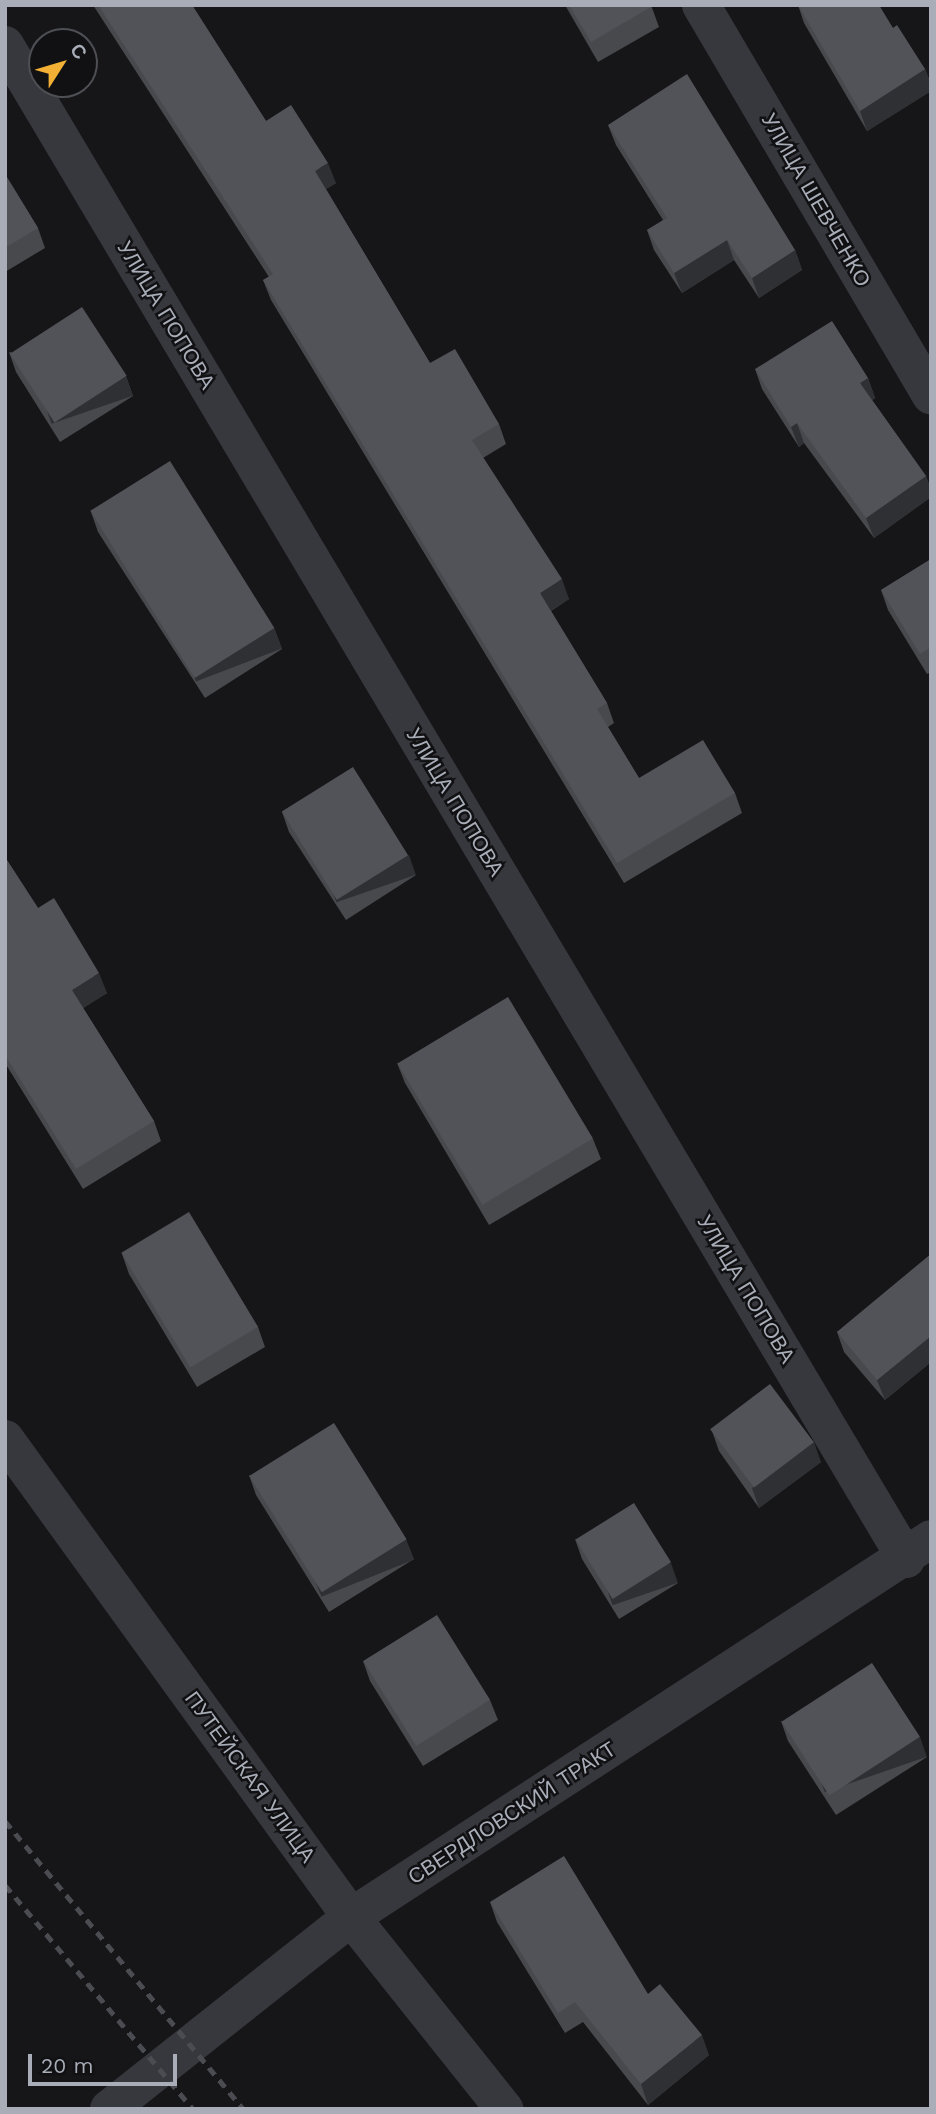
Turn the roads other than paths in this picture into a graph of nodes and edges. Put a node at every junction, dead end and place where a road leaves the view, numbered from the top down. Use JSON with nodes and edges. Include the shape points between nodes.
{"nodes":[{"id":1,"x":701,"y":5,"type":"edge"},
{"id":2,"x":5,"y":45,"type":"edge"},
{"id":3,"x":931,"y":395,"type":"edge"},
{"id":4,"x":5,"y":1439,"type":"edge"},
{"id":5,"x":918,"y":1549,"type":"edge"},
{"id":6,"x":351,"y":1917,"type":"junction"},
{"id":7,"x":109,"y":2109,"type":"edge"},
{"id":8,"x":504,"y":2109,"type":"edge"}],
"edges":[{"from":1,"to":3,"type":"street","name":"УЛИЦА ШЕВЧЕНКО"},
{"from":2,"to":5,"type":"street","name":"УЛИЦА ПОПОВА"},
{"from":4,"to":6,"type":"street","name":"ПУТЕЙСКАЯ УЛИЦА"},
{"from":5,"to":6,"type":"street","name":"СВЕРДЛОВСКИЙ ТРАКТ"},
{"from":6,"to":7,"type":"street","name":"СВЕРДЛОВСКИЙ ТРАКТ"},
{"from":6,"to":8,"type":"street","name":"ПУТЕЙСКАЯ УЛИЦА"}]}
